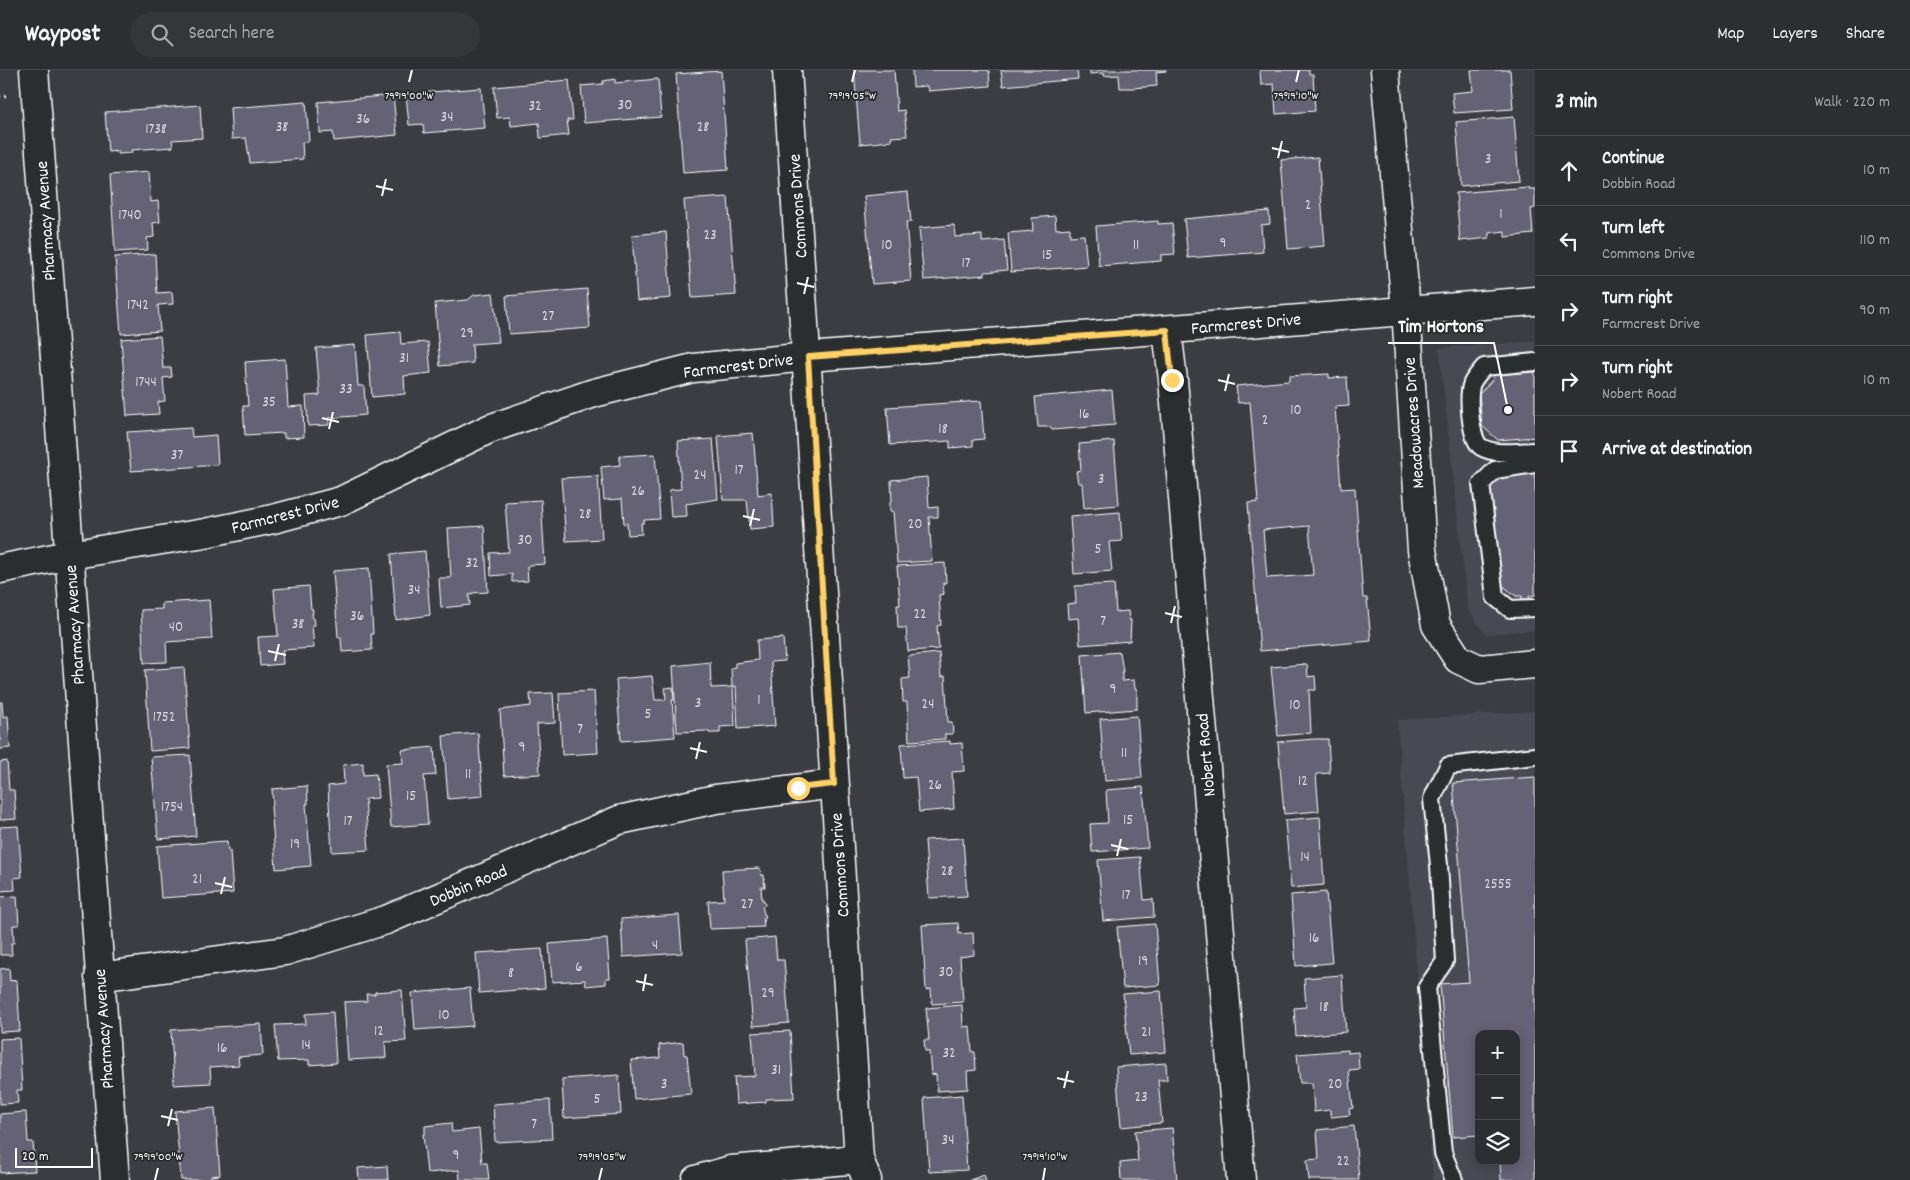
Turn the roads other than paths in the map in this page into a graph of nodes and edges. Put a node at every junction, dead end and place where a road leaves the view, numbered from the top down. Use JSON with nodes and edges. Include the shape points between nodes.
{"nodes":[{"id":1,"x":34,"y":70,"type":"edge"},
{"id":2,"x":787,"y":70,"type":"edge"},
{"id":3,"x":1385,"y":70,"type":"edge"},
{"id":4,"x":1535,"y":301,"type":"edge"},
{"id":5,"x":1406,"y":310,"type":"junction"},
{"id":6,"x":1167,"y":330,"type":"junction"},
{"id":7,"x":808,"y":357,"type":"junction"},
{"id":8,"x":1535,"y":362,"type":"edge"},
{"id":9,"x":1535,"y":451,"type":"edge"},
{"id":10,"x":1535,"y":464,"type":"edge"},
{"id":11,"x":69,"y":556,"type":"junction"},
{"id":12,"x":0,"y":569,"type":"edge"},
{"id":13,"x":1535,"y":608,"type":"edge"},
{"id":14,"x":1535,"y":664,"type":"edge"},
{"id":15,"x":1535,"y":756,"type":"edge"},
{"id":16,"x":834,"y":784,"type":"junction"},
{"id":17,"x":99,"y":977,"type":"junction"},
{"id":18,"x":863,"y":1170,"type":"edge"},
{"id":19,"x":115,"y":1180,"type":"edge"},
{"id":20,"x":696,"y":1180,"type":"edge"},
{"id":21,"x":1241,"y":1180,"type":"edge"},
{"id":22,"x":1454,"y":1180,"type":"edge"}],
"edges":[{"from":1,"to":11,"type":"street","name":"Pharmacy Avenue"},
{"from":2,"to":7,"type":"street","name":"Commons Drive"},
{"from":3,"to":5,"type":"street","name":"Meadowacres Drive"},
{"from":4,"to":5,"type":"street","name":"Farmcrest Drive"},
{"from":5,"to":6,"type":"street","name":"Farmcrest Drive"},
{"from":5,"to":14,"type":"street","name":"Meadowacres Drive","via":[[1422,550],[1436,625],[1458,659],[1479,669]]},
{"from":6,"to":7,"type":"street","name":"Farmcrest Drive"},
{"from":6,"to":21,"type":"street","name":"Nobert Road"},
{"from":7,"to":11,"type":"street","name":"Farmcrest Drive","via":[[693,368],[594,393],[489,429],[341,502],[204,533]]},
{"from":7,"to":16,"type":"street","name":"Commons Drive"},
{"from":8,"to":9,"type":"lane","via":[[1484,367],[1472,383],[1469,396],[1473,436],[1479,446],[1497,452]]},
{"from":10,"to":13,"type":"lane","via":[[1495,470],[1481,484],[1495,597],[1510,609]]},
{"from":11,"to":12,"type":"street","name":"Farmcrest Drive"},
{"from":11,"to":17,"type":"street","name":"Pharmacy Avenue"},
{"from":15,"to":22,"type":"lane","via":[[1448,766],[1432,799],[1445,961],[1427,987],[1443,1153]]},
{"from":16,"to":17,"type":"street","name":"Dobbin Road","via":[[716,799],[619,820],[386,920],[285,951]]},
{"from":16,"to":18,"type":"street","name":"Commons Drive"},
{"from":17,"to":19,"type":"street","name":"Pharmacy Avenue"},
{"from":18,"to":20,"type":"street","via":[[731,1170]]}]}
